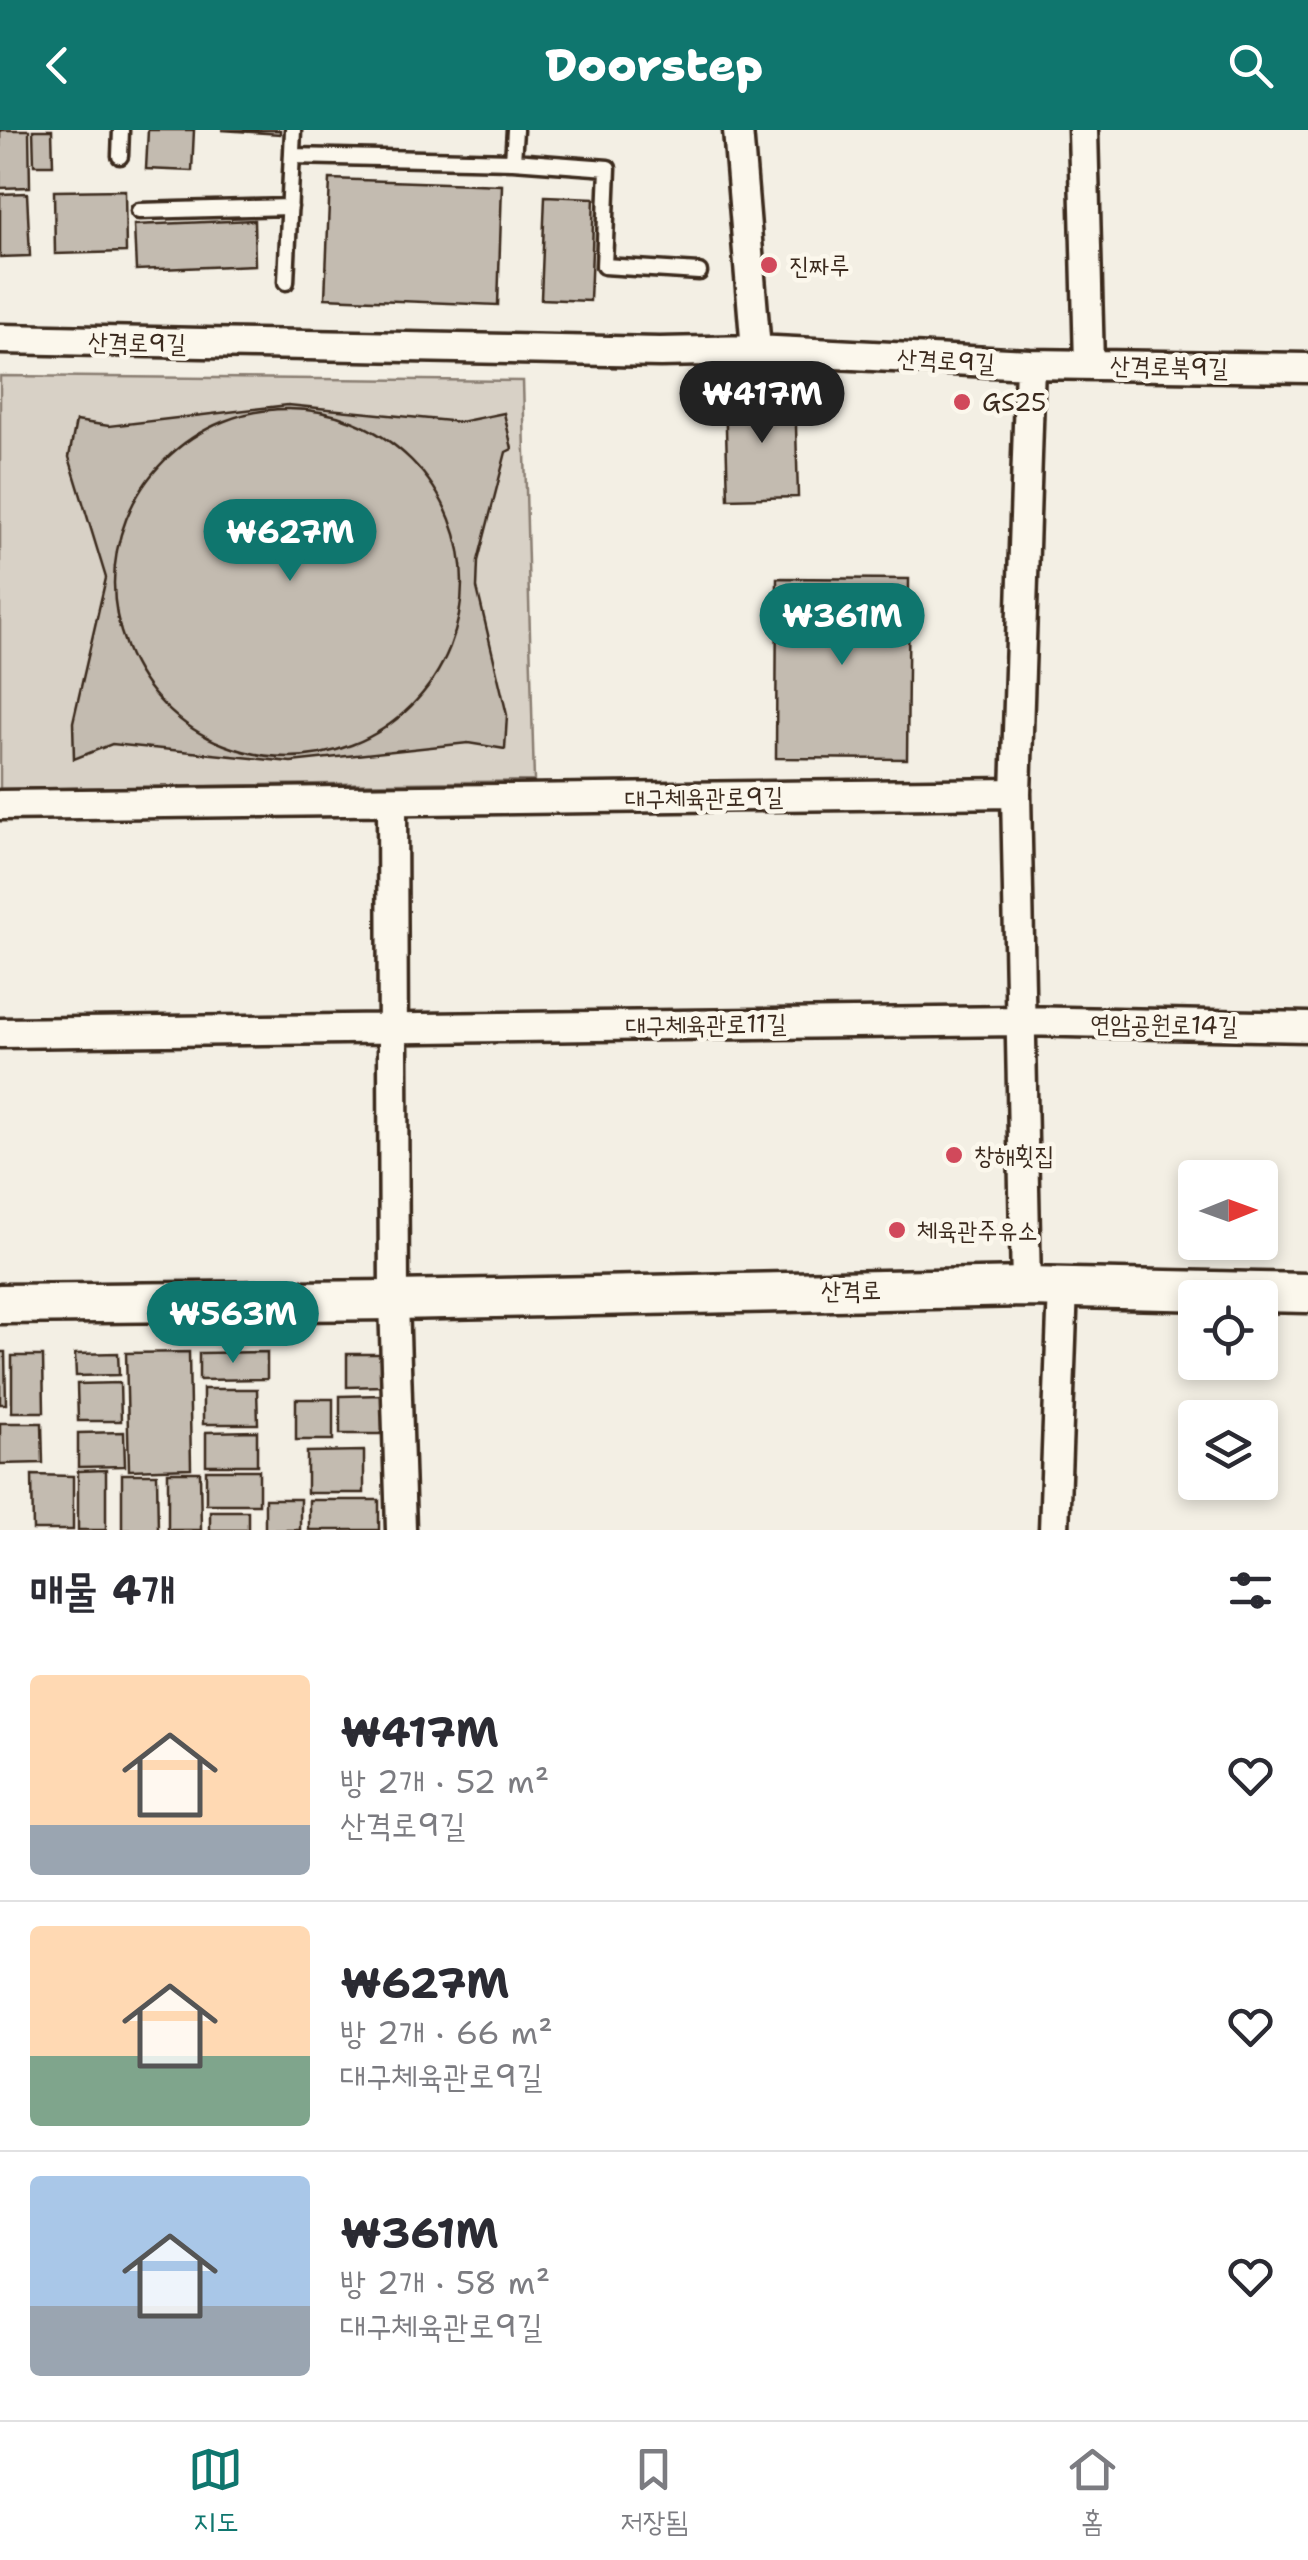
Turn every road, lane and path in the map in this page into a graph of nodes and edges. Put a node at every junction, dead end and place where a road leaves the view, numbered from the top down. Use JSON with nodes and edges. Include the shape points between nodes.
{"nodes":[{"id":1,"x":121,"y":130,"type":"edge"},
{"id":2,"x":293,"y":130,"type":"edge"},
{"id":3,"x":514,"y":130,"type":"edge"},
{"id":4,"x":738,"y":130,"type":"edge"},
{"id":5,"x":1083,"y":130,"type":"edge"},
{"id":6,"x":120,"y":156,"type":"dead end"},
{"id":7,"x":292,"y":156,"type":"junction"},
{"id":8,"x":513,"y":162,"type":"junction"},
{"id":9,"x":290,"y":208,"type":"junction"},
{"id":10,"x":139,"y":211,"type":"dead end"},
{"id":11,"x":699,"y":272,"type":"dead end"},
{"id":12,"x":286,"y":282,"type":"dead end"},
{"id":13,"x":0,"y":339,"type":"edge"},
{"id":14,"x":756,"y":350,"type":"junction"},
{"id":15,"x":1030,"y":364,"type":"junction"},
{"id":16,"x":1089,"y":364,"type":"junction"},
{"id":17,"x":1308,"y":368,"type":"edge"},
{"id":18,"x":1016,"y":794,"type":"junction"},
{"id":19,"x":392,"y":801,"type":"junction"},
{"id":20,"x":0,"y":805,"type":"edge"},
{"id":21,"x":1020,"y":1020,"type":"junction"},
{"id":22,"x":393,"y":1027,"type":"junction"},
{"id":23,"x":1308,"y":1027,"type":"edge"},
{"id":24,"x":0,"y":1033,"type":"edge"},
{"id":25,"x":1044,"y":1287,"type":"junction"},
{"id":26,"x":1308,"y":1294,"type":"edge"},
{"id":27,"x":394,"y":1300,"type":"junction"},
{"id":28,"x":0,"y":1304,"type":"edge"},
{"id":29,"x":401,"y":1530,"type":"edge"},
{"id":30,"x":1054,"y":1530,"type":"edge"}],
"edges":[{"from":1,"to":6,"type":"lane"},
{"from":2,"to":7,"type":"lane"},
{"from":3,"to":8,"type":"lane"},
{"from":4,"to":14,"type":"street"},
{"from":5,"to":16,"type":"street"},
{"from":7,"to":8,"type":"lane"},
{"from":7,"to":9,"type":"lane"},
{"from":8,"to":11,"type":"lane","via":[[608,168],[604,266]]},
{"from":9,"to":10,"type":"lane"},
{"from":9,"to":12,"type":"lane"},
{"from":13,"to":14,"type":"street","name":"산격로9길"},
{"from":14,"to":15,"type":"street","name":"산격로9길"},
{"from":15,"to":16,"type":"street","name":"산격로북9길"},
{"from":15,"to":18,"type":"street","name":"산격로9길"},
{"from":16,"to":17,"type":"street","name":"산격로북9길"},
{"from":18,"to":19,"type":"street","name":"대구체육관로9길"},
{"from":18,"to":21,"type":"street","name":"산격로9길"},
{"from":19,"to":20,"type":"street","name":"대구체육관로9길"},
{"from":19,"to":22,"type":"street"},
{"from":21,"to":22,"type":"street","name":"대구체육관로11길"},
{"from":21,"to":23,"type":"street","name":"연암공원로14길"},
{"from":21,"to":25,"type":"street","name":"산격로9길"},
{"from":22,"to":24,"type":"street","name":"대구체육관로11길"},
{"from":22,"to":27,"type":"street"},
{"from":25,"to":26,"type":"street","name":"산격로"},
{"from":25,"to":27,"type":"street","name":"산격로"},
{"from":25,"to":30,"type":"street","name":"산격로9길"},
{"from":27,"to":28,"type":"street","name":"산격로"},
{"from":27,"to":29,"type":"street"}]}
